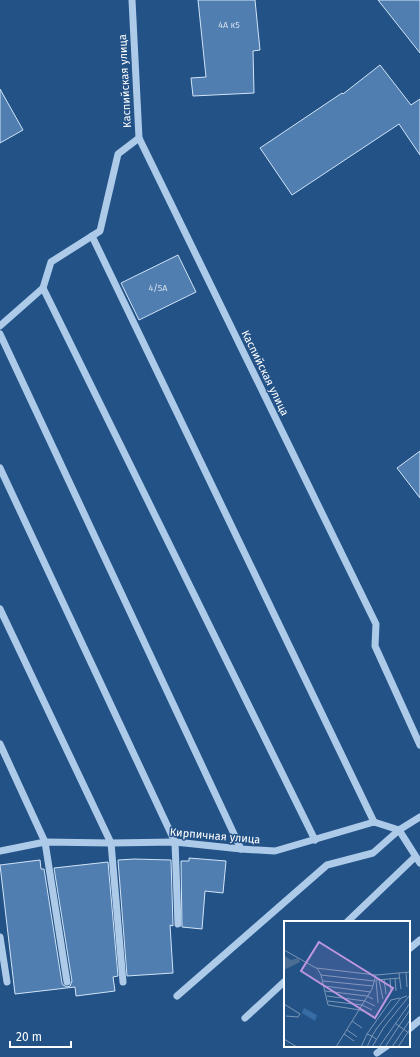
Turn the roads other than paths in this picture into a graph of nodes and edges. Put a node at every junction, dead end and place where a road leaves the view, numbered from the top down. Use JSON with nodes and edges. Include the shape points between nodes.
{"nodes":[{"id":1,"x":132,"y":0,"type":"edge"},
{"id":2,"x":140,"y":138,"type":"junction"},
{"id":3,"x":92,"y":236,"type":"junction"},
{"id":4,"x":43,"y":288,"type":"junction"},
{"id":5,"x":0,"y":326,"type":"edge"},
{"id":6,"x":0,"y":334,"type":"edge"},
{"id":7,"x":0,"y":468,"type":"edge"},
{"id":8,"x":0,"y":609,"type":"edge"},
{"id":9,"x":0,"y":744,"type":"edge"},
{"id":10,"x":420,"y":745,"type":"edge"},
{"id":11,"x":420,"y":817,"type":"edge"},
{"id":12,"x":374,"y":822,"type":"junction"},
{"id":13,"x":399,"y":830,"type":"junction"},
{"id":14,"x":316,"y":840,"type":"junction"},
{"id":15,"x":45,"y":842,"type":"junction"},
{"id":16,"x":175,"y":842,"type":"junction"},
{"id":17,"x":110,"y":843,"type":"junction"},
{"id":18,"x":241,"y":849,"type":"junction"},
{"id":19,"x":0,"y":851,"type":"edge"},
{"id":20,"x":418,"y":860,"type":"edge"},
{"id":21,"x":348,"y":921,"type":"edge"},
{"id":22,"x":178,"y":924,"type":"dead end"},
{"id":23,"x":0,"y":937,"type":"edge"},
{"id":24,"x":420,"y":940,"type":"edge"},
{"id":25,"x":410,"y":948,"type":"edge"},
{"id":26,"x":7,"y":982,"type":"dead end"},
{"id":27,"x":67,"y":982,"type":"dead end"},
{"id":28,"x":123,"y":982,"type":"dead end"},
{"id":29,"x":284,"y":982,"type":"edge"},
{"id":30,"x":177,"y":996,"type":"dead end"},
{"id":31,"x":245,"y":1018,"type":"dead end"},
{"id":32,"x":420,"y":1020,"type":"edge"},
{"id":33,"x":410,"y":1028,"type":"edge"},
{"id":34,"x":386,"y":1047,"type":"edge"},
{"id":35,"x":377,"y":1053,"type":"dead end"}],
"edges":[{"from":1,"to":2,"type":"street","name":"Каспийская улица"},
{"from":2,"to":3,"type":"street","via":[[118,154],[100,231]]},
{"from":2,"to":10,"type":"street","name":"Каспийская улица","via":[[376,624],[375,646]]},
{"from":3,"to":4,"type":"street","via":[[51,262]]},
{"from":3,"to":12,"type":"street"},
{"from":4,"to":5,"type":"street"},
{"from":4,"to":14,"type":"street"},
{"from":6,"to":18,"type":"street"},
{"from":7,"to":16,"type":"street"},
{"from":8,"to":17,"type":"street"},
{"from":9,"to":15,"type":"street"},
{"from":11,"to":13,"type":"street"},
{"from":12,"to":13,"type":"street"},
{"from":12,"to":14,"type":"street","name":"Кирпичная улица"},
{"from":13,"to":20,"type":"street"},
{"from":13,"to":30,"type":"street","via":[[373,853],[327,865]]},
{"from":14,"to":18,"type":"street","name":"Кирпичная улица","via":[[275,851]]},
{"from":15,"to":17,"type":"street","name":"Кирпичная улица"},
{"from":15,"to":19,"type":"street","name":"Кирпичная улица"},
{"from":15,"to":27,"type":"street"},
{"from":16,"to":17,"type":"street","name":"Кирпичная улица"},
{"from":16,"to":18,"type":"street","name":"Кирпичная улица"},
{"from":16,"to":22,"type":"street"},
{"from":17,"to":28,"type":"street"},
{"from":20,"to":21,"type":"street"},
{"from":23,"to":26,"type":"street"},
{"from":24,"to":25,"type":"street"},
{"from":29,"to":31,"type":"street"},
{"from":32,"to":33,"type":"street"},
{"from":34,"to":35,"type":"street"}]}
